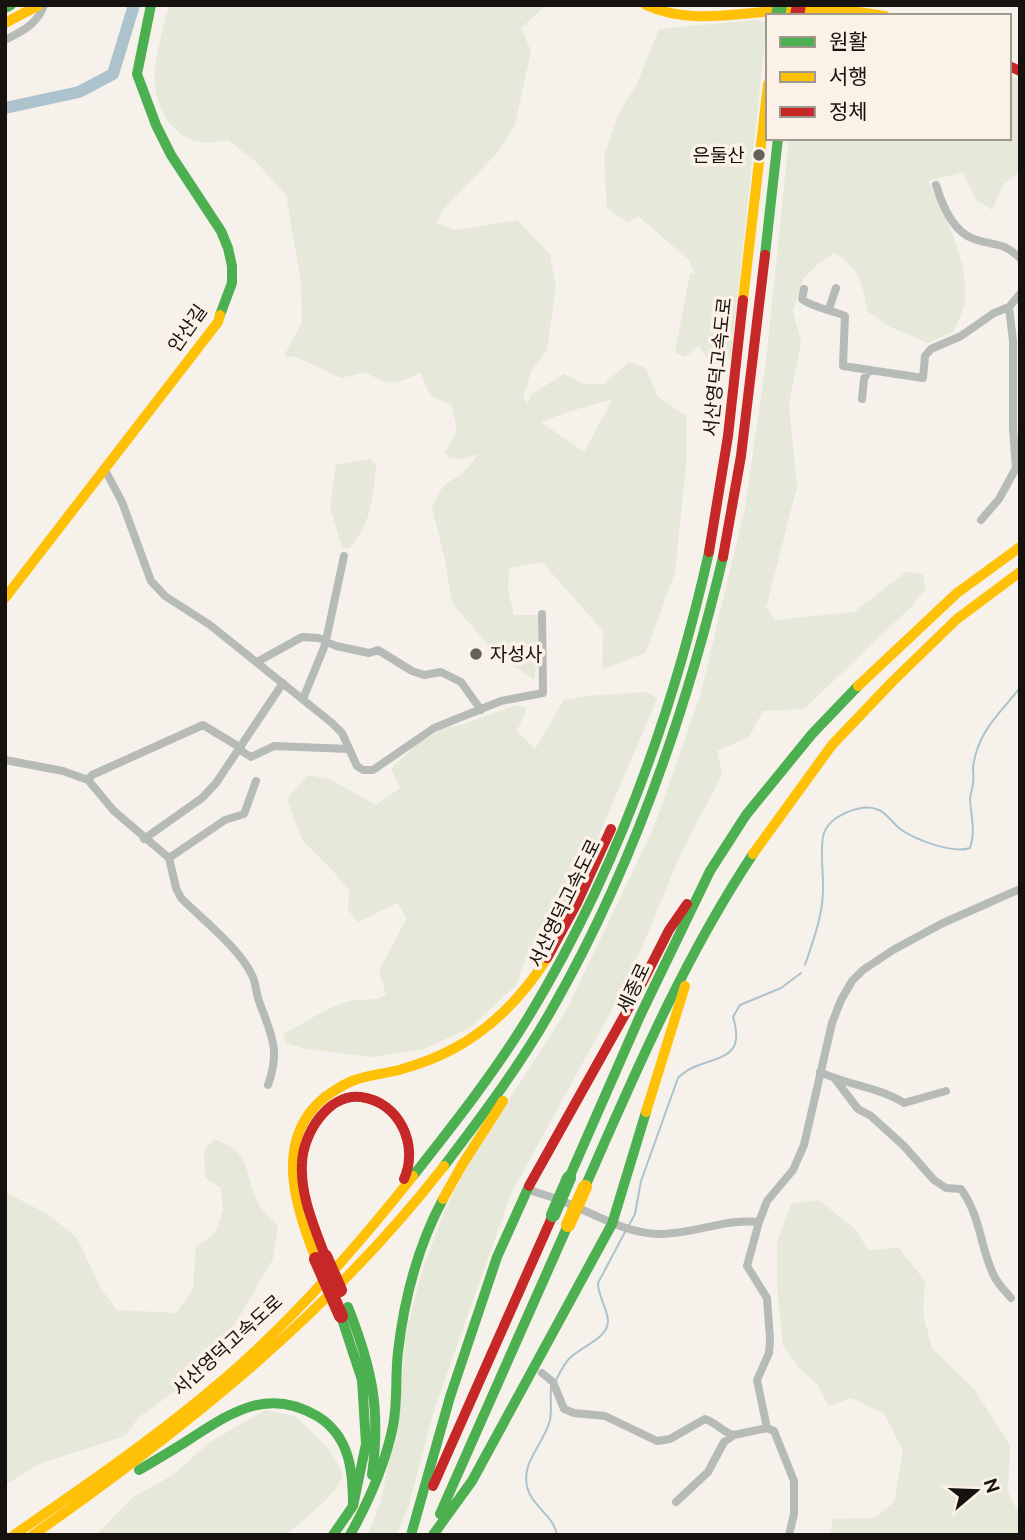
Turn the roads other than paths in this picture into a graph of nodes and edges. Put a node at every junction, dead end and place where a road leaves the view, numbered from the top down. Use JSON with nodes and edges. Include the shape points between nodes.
{"nodes":[{"id":1,"x":11,"y":5,"type":"edge"},
{"id":2,"x":41,"y":5,"type":"edge"},
{"id":3,"x":151,"y":5,"type":"edge"},
{"id":4,"x":646,"y":5,"type":"edge"},
{"id":5,"x":5,"y":8,"type":"edge"},
{"id":6,"x":859,"y":14,"type":"edge"},
{"id":7,"x":5,"y":23,"type":"edge"},
{"id":8,"x":5,"y":40,"type":"edge"},
{"id":9,"x":766,"y":96,"type":"edge"},
{"id":10,"x":778,"y":140,"type":"edge"},
{"id":11,"x":936,"y":185,"type":"dead end"},
{"id":12,"x":1020,"y":258,"type":"edge"},
{"id":13,"x":836,"y":288,"type":"dead end"},
{"id":14,"x":804,"y":289,"type":"dead end"},
{"id":15,"x":1020,"y":294,"type":"edge"},
{"id":16,"x":1009,"y":307,"type":"junction"},
{"id":17,"x":829,"y":309,"type":"junction"},
{"id":18,"x":869,"y":370,"type":"junction"},
{"id":19,"x":862,"y":399,"type":"dead end"},
{"id":20,"x":104,"y":468,"type":"junction"},
{"id":21,"x":981,"y":520,"type":"dead end"},
{"id":22,"x":1020,"y":547,"type":"edge"},
{"id":23,"x":344,"y":556,"type":"dead end"},
{"id":24,"x":1020,"y":572,"type":"edge"},
{"id":25,"x":5,"y":598,"type":"edge"},
{"id":26,"x":542,"y":614,"type":"dead end"},
{"id":27,"x":326,"y":642,"type":"junction"},
{"id":28,"x":257,"y":662,"type":"junction"},
{"id":29,"x":283,"y":683,"type":"junction"},
{"id":30,"x":303,"y":699,"type":"junction"},
{"id":31,"x":481,"y":710,"type":"junction"},
{"id":32,"x":662,"y":720,"type":"junction"},
{"id":33,"x":241,"y":749,"type":"junction"},
{"id":34,"x":349,"y":749,"type":"junction"},
{"id":35,"x":5,"y":760,"type":"edge"},
{"id":36,"x":88,"y":780,"type":"junction"},
{"id":37,"x":256,"y":781,"type":"dead end"},
{"id":38,"x":144,"y":839,"type":"junction"},
{"id":39,"x":169,"y":858,"type":"junction"},
{"id":40,"x":710,"y":871,"type":"junction"},
{"id":41,"x":1020,"y":889,"type":"edge"},
{"id":42,"x":703,"y":937,"type":"junction"},
{"id":43,"x":551,"y":1010,"type":"junction"},
{"id":44,"x":820,"y":1072,"type":"junction"},
{"id":45,"x":835,"y":1079,"type":"junction"},
{"id":46,"x":268,"y":1086,"type":"dead end"},
{"id":47,"x":946,"y":1090,"type":"dead end"},
{"id":48,"x":527,"y":1189,"type":"junction"},
{"id":49,"x":759,"y":1222,"type":"junction"},
{"id":50,"x":375,"y":1223,"type":"junction"},
{"id":51,"x":617,"y":1224,"type":"junction"},
{"id":52,"x":321,"y":1257,"type":"junction"},
{"id":53,"x":1011,"y":1298,"type":"dead end"},
{"id":54,"x":542,"y":1373,"type":"dead end"},
{"id":55,"x":767,"y":1428,"type":"junction"},
{"id":56,"x":734,"y":1435,"type":"junction"},
{"id":57,"x":676,"y":1502,"type":"dead end"},
{"id":58,"x":75,"y":1506,"type":"junction"},
{"id":59,"x":359,"y":1507,"type":"junction"},
{"id":60,"x":14,"y":1535,"type":"edge"},
{"id":61,"x":33,"y":1535,"type":"edge"},
{"id":62,"x":333,"y":1535,"type":"edge"},
{"id":63,"x":350,"y":1535,"type":"edge"},
{"id":64,"x":411,"y":1535,"type":"edge"},
{"id":65,"x":432,"y":1535,"type":"edge"},
{"id":66,"x":789,"y":1535,"type":"edge"}],
"edges":[{"from":1,"to":5,"type":"main road"},
{"from":2,"to":7,"type":"main road"},
{"from":2,"to":8,"type":"street","via":[[40,17]]},
{"from":3,"to":20,"type":"main road","name":"안산길","via":[[137,74],[171,155],[221,231],[232,266],[232,284],[218,322]]},
{"from":4,"to":6,"type":"main road","via":[[669,15],[793,9]]},
{"from":9,"to":32,"type":"main road","name":"서산영덕고속도로","via":[[725,472],[690,633]]},
{"from":10,"to":43,"type":"main road","name":"서산영덕고속도로","via":[[738,474],[707,621],[634,841]]},
{"from":11,"to":12,"type":"street","via":[[944,208],[964,234],[1005,245]]},
{"from":13,"to":17,"type":"street"},
{"from":14,"to":17,"type":"street","via":[[807,303]]},
{"from":15,"to":16,"type":"street"},
{"from":16,"to":18,"type":"street","via":[[931,349],[925,356],[923,378]]},
{"from":16,"to":21,"type":"street","via":[[1016,468]]},
{"from":17,"to":18,"type":"street","via":[[845,317],[843,366]]},
{"from":18,"to":19,"type":"street"},
{"from":20,"to":25,"type":"main road","name":"안산길"},
{"from":20,"to":28,"type":"street","via":[[122,502],[151,581]]},
{"from":22,"to":40,"type":"main road","name":"세종로","via":[[957,593],[878,664],[754,805]]},
{"from":23,"to":27,"type":"street"},
{"from":24,"to":42,"type":"main road","name":"세종로","via":[[957,619],[832,745],[757,848]]},
{"from":26,"to":31,"type":"street","via":[[542,693]]},
{"from":27,"to":28,"type":"street","via":[[302,637]]},
{"from":27,"to":30,"type":"street"},
{"from":27,"to":31,"type":"street","via":[[369,653],[379,650],[424,675],[441,672],[461,682]]},
{"from":28,"to":29,"type":"street"},
{"from":29,"to":30,"type":"street"},
{"from":29,"to":33,"type":"street"},
{"from":30,"to":34,"type":"street","via":[[342,733]]},
{"from":31,"to":34,"type":"street","via":[[434,728],[373,770],[357,766]]},
{"from":32,"to":50,"type":"main road","name":"서산영덕고속도로","via":[[618,837],[536,1003],[478,1092]]},
{"from":32,"to":52,"type":"main road","via":[[569,916],[529,986],[474,1039],[435,1058],[338,1087],[313,1107],[296,1135],[291,1170],[298,1208]]},
{"from":33,"to":34,"type":"street","via":[[251,757],[274,746]]},
{"from":33,"to":36,"type":"street","via":[[203,725]]},
{"from":33,"to":38,"type":"street","via":[[202,798]]},
{"from":35,"to":36,"type":"street"},
{"from":36,"to":38,"type":"street"},
{"from":37,"to":39,"type":"street","via":[[244,814],[225,820]]},
{"from":38,"to":39,"type":"street"},
{"from":39,"to":46,"type":"street","via":[[181,898],[253,975],[276,1051]]},
{"from":40,"to":48,"type":"main road","via":[[669,930]]},
{"from":40,"to":64,"type":"main road","name":"세종로","bridge":true,"via":[[640,1016]]},
{"from":41,"to":44,"type":"street","via":[[943,923],[863,970],[841,1000]]},
{"from":42,"to":51,"type":"main road","via":[[664,1050]]},
{"from":42,"to":65,"type":"main road","name":"세종로","bridge":true,"via":[[656,1027]]},
{"from":43,"to":58,"type":"main road","name":"서산영덕고속도로","via":[[440,1172],[331,1295],[196,1415]]},
{"from":43,"to":59,"type":"main road","via":[[503,1101],[452,1178],[427,1232],[405,1310],[396,1407],[385,1457]]},
{"from":44,"to":45,"type":"street"},
{"from":44,"to":49,"type":"street","via":[[804,1147],[793,1170],[767,1201]]},
{"from":45,"to":47,"type":"street","via":[[904,1103]]},
{"from":45,"to":53,"type":"street","via":[[858,1110],[904,1146],[934,1180],[946,1188],[961,1189],[973,1208],[996,1280]]},
{"from":48,"to":51,"type":"street"},
{"from":48,"to":64,"type":"main road","via":[[497,1256],[454,1384]]},
{"from":49,"to":51,"type":"street","via":[[746,1220],[678,1234],[655,1234]]},
{"from":49,"to":55,"type":"street","via":[[747,1266],[767,1298],[771,1339],[757,1380]]},
{"from":50,"to":52,"type":"main road","via":[[410,1170],[413,1154],[398,1118],[380,1104],[361,1097],[342,1100],[313,1124],[303,1150],[304,1194]]},
{"from":50,"to":60,"type":"main road","name":"서산영덕고속도로","via":[[252,1353],[119,1461]]},
{"from":51,"to":65,"type":"main road","via":[[472,1481]]},
{"from":52,"to":59,"type":"main road","bridge":true,"via":[[344,1312],[362,1380],[366,1416]]},
{"from":54,"to":56,"type":"street","via":[[554,1385],[564,1409],[605,1416],[657,1441],[670,1439],[705,1419]]},
{"from":55,"to":56,"type":"street"},
{"from":55,"to":66,"type":"street","via":[[774,1431],[794,1482]]},
{"from":56,"to":57,"type":"street","via":[[724,1442],[708,1472]]},
{"from":58,"to":59,"type":"main road","via":[[228,1414],[253,1404],[283,1402],[308,1409],[343,1439]]},
{"from":58,"to":61,"type":"main road","name":"서산영덕고속도로"},
{"from":59,"to":62,"type":"main road"},
{"from":59,"to":63,"type":"main road"}]}
